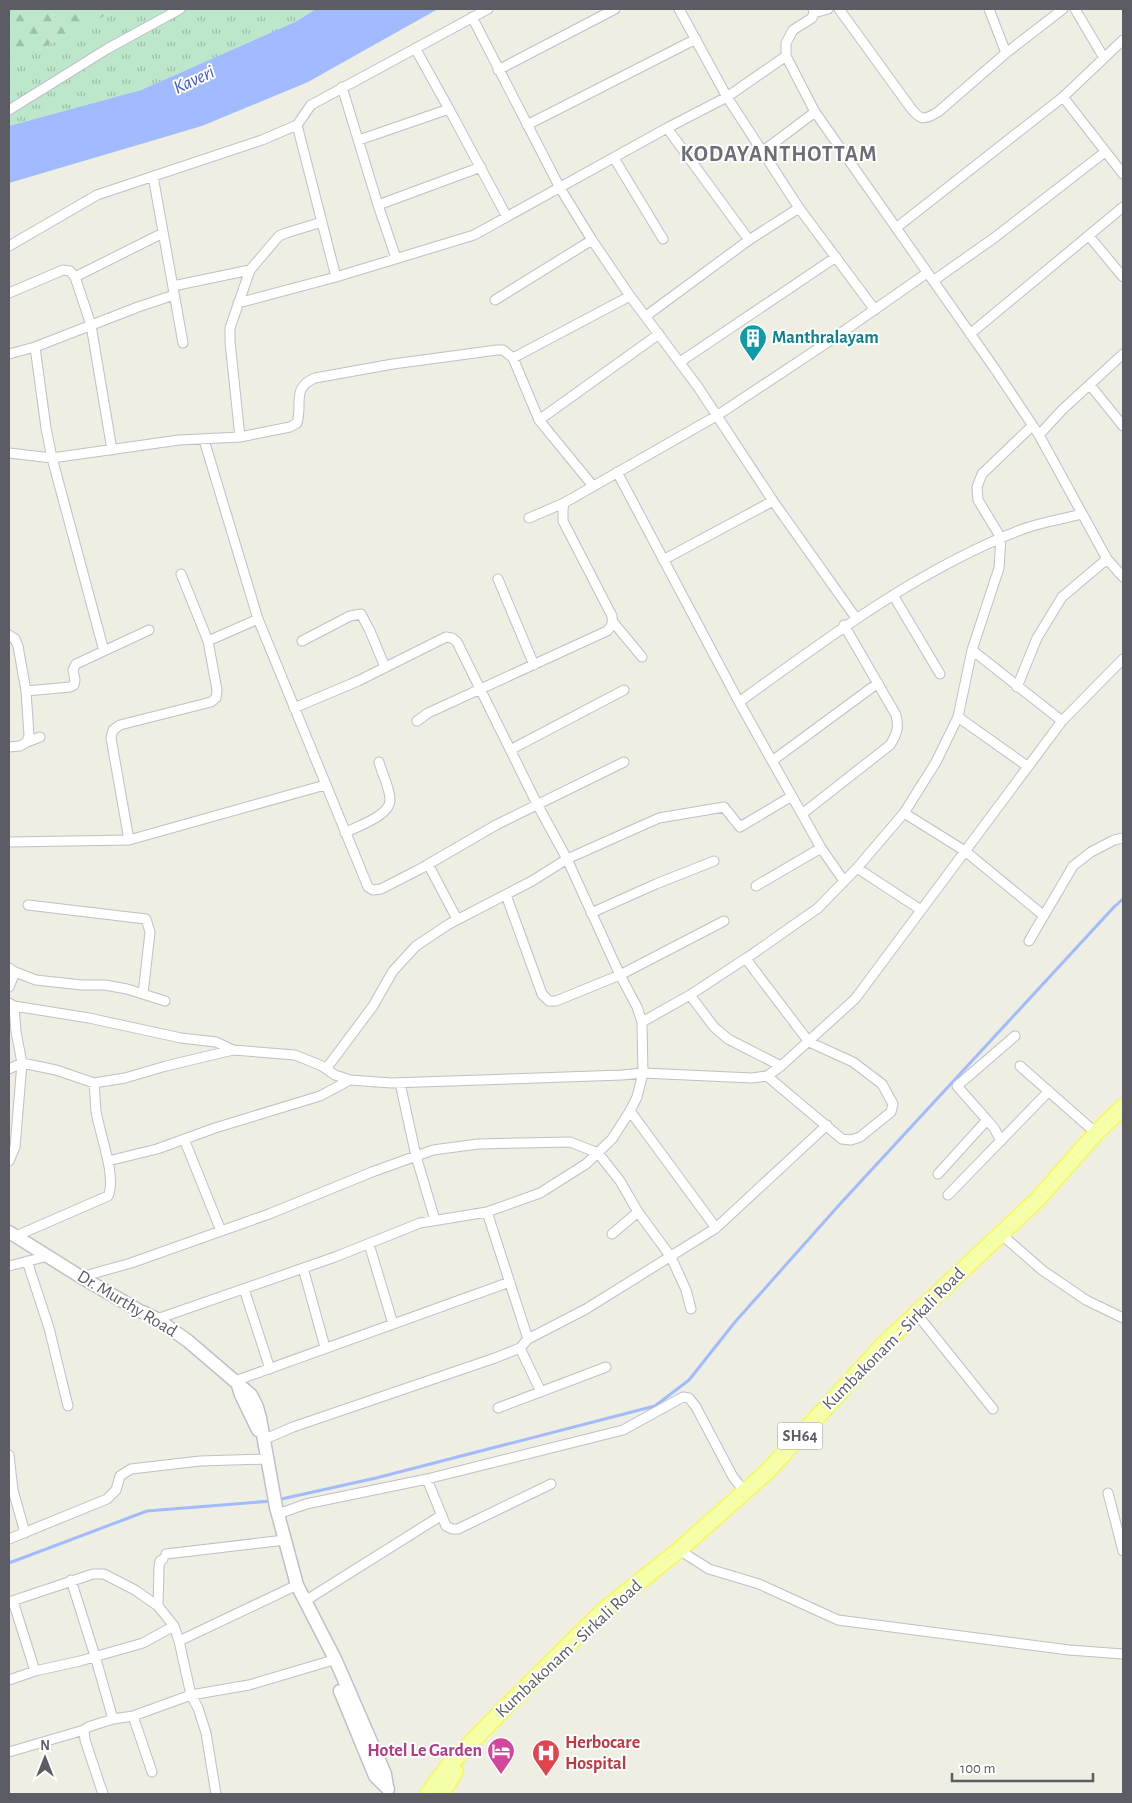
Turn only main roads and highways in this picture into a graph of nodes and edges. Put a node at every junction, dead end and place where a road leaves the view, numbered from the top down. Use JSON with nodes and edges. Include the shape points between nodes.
{"nodes":[{"id":1,"x":1123,"y":1107,"type":"edge"},
{"id":2,"x":12,"y":1234,"type":"edge"},
{"id":3,"x":318,"y":1625,"type":"junction"},
{"id":4,"x":463,"y":1751,"type":"junction"},
{"id":5,"x":389,"y":1791,"type":"edge"},
{"id":6,"x":428,"y":1794,"type":"edge"},
{"id":7,"x":442,"y":1794,"type":"edge"}],
"edges":[{"from":1,"to":4,"type":"main road","name":"Kumbakonam - Sirkali Road","number":"SH64","via":[[1038,1199],[883,1345],[768,1471],[679,1550],[604,1610]]},
{"from":2,"to":3,"type":"main road","name":"Dr. Murthy Road","via":[[157,1319],[237,1383],[263,1438],[277,1511],[297,1585]]},
{"from":3,"to":5,"type":"main road","name":"Dr. Murthy Road","via":[[385,1774]]},
{"from":3,"to":5,"type":"main road","name":"Dr. Murthy Road","via":[[339,1689],[375,1776]]},
{"from":4,"to":6,"type":"main road","name":"Kumbakonam - Sirkali Road","number":"SH64"},
{"from":4,"to":7,"type":"main road","name":"Kumbakonam - Sirkali Road","number":"SH64"}]}
